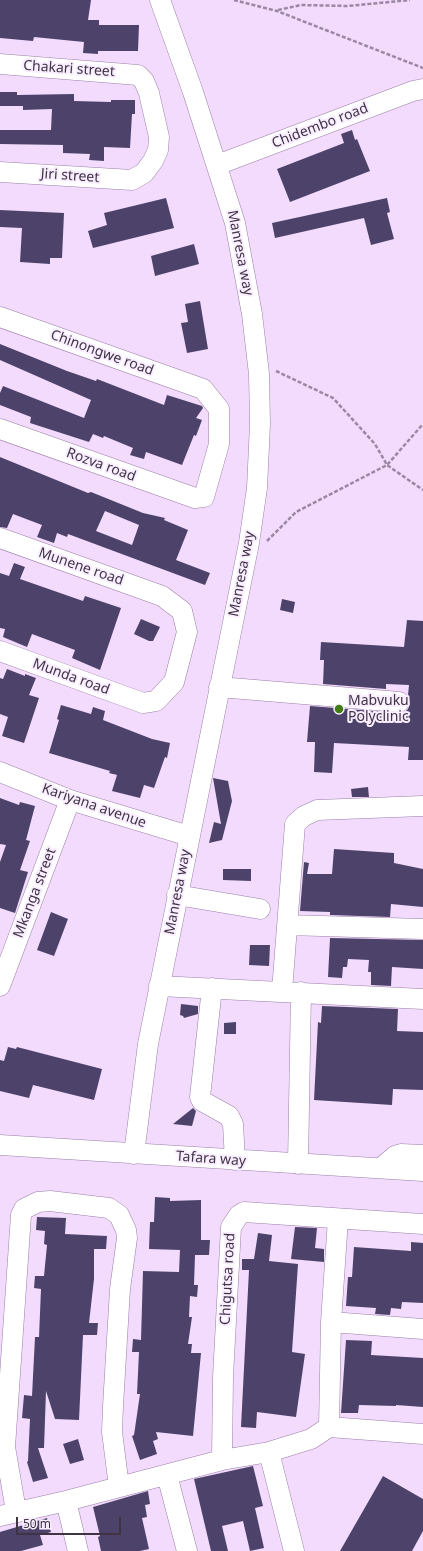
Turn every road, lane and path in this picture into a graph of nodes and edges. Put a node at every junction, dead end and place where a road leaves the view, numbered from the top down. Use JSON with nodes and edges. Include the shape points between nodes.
{"nodes":[{"id":1,"x":160,"y":0,"type":"edge"},
{"id":2,"x":234,"y":0,"type":"edge"},
{"id":3,"x":410,"y":0,"type":"edge"},
{"id":4,"x":276,"y":11,"type":"junction"},
{"id":5,"x":0,"y":64,"type":"edge"},
{"id":6,"x":423,"y":68,"type":"edge"},
{"id":7,"x":423,"y":89,"type":"edge"},
{"id":8,"x":217,"y":165,"type":"junction"},
{"id":9,"x":0,"y":172,"type":"edge"},
{"id":10,"x":139,"y":177,"type":"joint"},
{"id":11,"x":0,"y":317,"type":"edge"},
{"id":12,"x":257,"y":363,"type":"junction"},
{"id":13,"x":423,"y":424,"type":"edge"},
{"id":14,"x":0,"y":429,"type":"edge"},
{"id":15,"x":387,"y":465,"type":"junction"},
{"id":16,"x":423,"y":490,"type":"edge"},
{"id":17,"x":202,"y":498,"type":"joint"},
{"id":18,"x":0,"y":538,"type":"edge"},
{"id":19,"x":245,"y":562,"type":"junction"},
{"id":20,"x":0,"y":651,"type":"edge"},
{"id":21,"x":219,"y":687,"type":"junction"},
{"id":22,"x":143,"y":702,"type":"joint"},
{"id":23,"x":399,"y":702,"type":"dead end"},
{"id":24,"x":0,"y":772,"type":"edge"},
{"id":25,"x":70,"y":800,"type":"junction"},
{"id":26,"x":423,"y":806,"type":"edge"},
{"id":27,"x":188,"y":836,"type":"junction"},
{"id":28,"x":177,"y":895,"type":"junction"},
{"id":29,"x":260,"y":909,"type":"dead end"},
{"id":30,"x":287,"y":925,"type":"junction"},
{"id":31,"x":423,"y":929,"type":"edge"},
{"id":32,"x":0,"y":986,"type":"edge"},
{"id":33,"x":159,"y":986,"type":"junction"},
{"id":34,"x":212,"y":988,"type":"junction"},
{"id":35,"x":291,"y":992,"type":"junction"},
{"id":36,"x":423,"y":999,"type":"edge"},
{"id":37,"x":0,"y":1145,"type":"edge"},
{"id":38,"x":134,"y":1154,"type":"junction"},
{"id":39,"x":423,"y":1155,"type":"edge"},
{"id":40,"x":235,"y":1160,"type":"junction"},
{"id":41,"x":298,"y":1164,"type":"junction"},
{"id":42,"x":381,"y":1168,"type":"junction"},
{"id":43,"x":423,"y":1171,"type":"edge"},
{"id":44,"x":338,"y":1220,"type":"junction"},
{"id":45,"x":423,"y":1224,"type":"edge"},
{"id":46,"x":331,"y":1322,"type":"junction"},
{"id":47,"x":423,"y":1329,"type":"edge"},
{"id":48,"x":329,"y":1427,"type":"junction"},
{"id":49,"x":423,"y":1434,"type":"edge"},
{"id":50,"x":3,"y":1446,"type":"edge"},
{"id":51,"x":269,"y":1452,"type":"junction"},
{"id":52,"x":222,"y":1460,"type":"junction"},
{"id":53,"x":167,"y":1474,"type":"junction"},
{"id":54,"x":119,"y":1486,"type":"junction"},
{"id":55,"x":66,"y":1501,"type":"junction"},
{"id":56,"x":8,"y":1514,"type":"edge"},
{"id":57,"x":78,"y":1551,"type":"edge"},
{"id":58,"x":187,"y":1551,"type":"edge"},
{"id":59,"x":294,"y":1551,"type":"edge"}],
"edges":[{"from":1,"to":8,"type":"street","name":"Manresa way"},
{"from":2,"to":4,"type":"path"},
{"from":3,"to":4,"type":"path","via":[[348,6],[301,5]]},
{"from":4,"to":6,"type":"path"},
{"from":5,"to":10,"type":"street","name":"Chakari street","via":[[142,77],[159,137],[158,150],[153,161]]},
{"from":7,"to":8,"type":"street","name":"Chidembo road"},
{"from":8,"to":12,"type":"street","name":"Manresa way","via":[[235,223],[252,314]]},
{"from":9,"to":10,"type":"street","name":"Jiri street","via":[[127,180]]},
{"from":11,"to":17,"type":"street","name":"Chinongwe road","via":[[203,390],[219,409],[219,444]]},
{"from":12,"to":15,"type":"path","via":[[332,398],[375,444]]},
{"from":12,"to":19,"type":"street","name":"Manresa way","via":[[260,424],[257,488]]},
{"from":13,"to":15,"type":"path"},
{"from":14,"to":17,"type":"street","name":"Rozva road","via":[[190,497]]},
{"from":15,"to":16,"type":"path"},
{"from":15,"to":19,"type":"path","via":[[296,512]]},
{"from":18,"to":22,"type":"street","name":"Munene road","via":[[162,596],[182,611],[187,632],[174,682],[156,700]]},
{"from":19,"to":21,"type":"street","name":"Manresa way"},
{"from":20,"to":22,"type":"street","name":"Munda road"},
{"from":21,"to":23,"type":"street"},
{"from":21,"to":27,"type":"street","name":"Manresa way"},
{"from":24,"to":25,"type":"street","name":"Kariyana avenue"},
{"from":25,"to":27,"type":"street","name":"Kariyana avenue"},
{"from":25,"to":32,"type":"street","name":"Mkanga street"},
{"from":26,"to":30,"type":"street","via":[[317,810],[304,816],[295,824]]},
{"from":27,"to":28,"type":"street","name":"Manresa way"},
{"from":28,"to":29,"type":"street"},
{"from":28,"to":33,"type":"street","name":"Manresa way"},
{"from":30,"to":31,"type":"street"},
{"from":30,"to":35,"type":"street"},
{"from":33,"to":34,"type":"street"},
{"from":33,"to":38,"type":"street","name":"Manresa way","via":[[148,1044]]},
{"from":34,"to":35,"type":"street"},
{"from":34,"to":40,"type":"street","via":[[200,1097],[202,1101],[231,1120]]},
{"from":35,"to":36,"type":"street"},
{"from":35,"to":41,"type":"street"},
{"from":37,"to":38,"type":"street","name":"Tafara way"},
{"from":38,"to":40,"type":"street","name":"Tafara way"},
{"from":39,"to":42,"type":"street","via":[[400,1154]]},
{"from":40,"to":41,"type":"street","name":"Tafara way"},
{"from":41,"to":42,"type":"street","name":"Tafara way"},
{"from":42,"to":43,"type":"street","name":"Tafara way"},
{"from":44,"to":45,"type":"street","name":"Chigutsa road"},
{"from":44,"to":46,"type":"street"},
{"from":44,"to":52,"type":"street","name":"Chigutsa road","via":[[244,1212],[234,1220],[231,1227],[222,1377]]},
{"from":46,"to":47,"type":"street"},
{"from":46,"to":48,"type":"street"},
{"from":48,"to":49,"type":"street"},
{"from":48,"to":51,"type":"street","via":[[311,1439]]},
{"from":50,"to":54,"type":"street","via":[[22,1212],[38,1202],[50,1201],[109,1208],[119,1215],[127,1238],[120,1289],[112,1432]]},
{"from":50,"to":56,"type":"street"},
{"from":51,"to":52,"type":"street"},
{"from":51,"to":59,"type":"street"},
{"from":52,"to":53,"type":"street"},
{"from":53,"to":54,"type":"street"},
{"from":53,"to":58,"type":"street"},
{"from":54,"to":55,"type":"street"},
{"from":55,"to":56,"type":"street"},
{"from":55,"to":57,"type":"street"}]}
